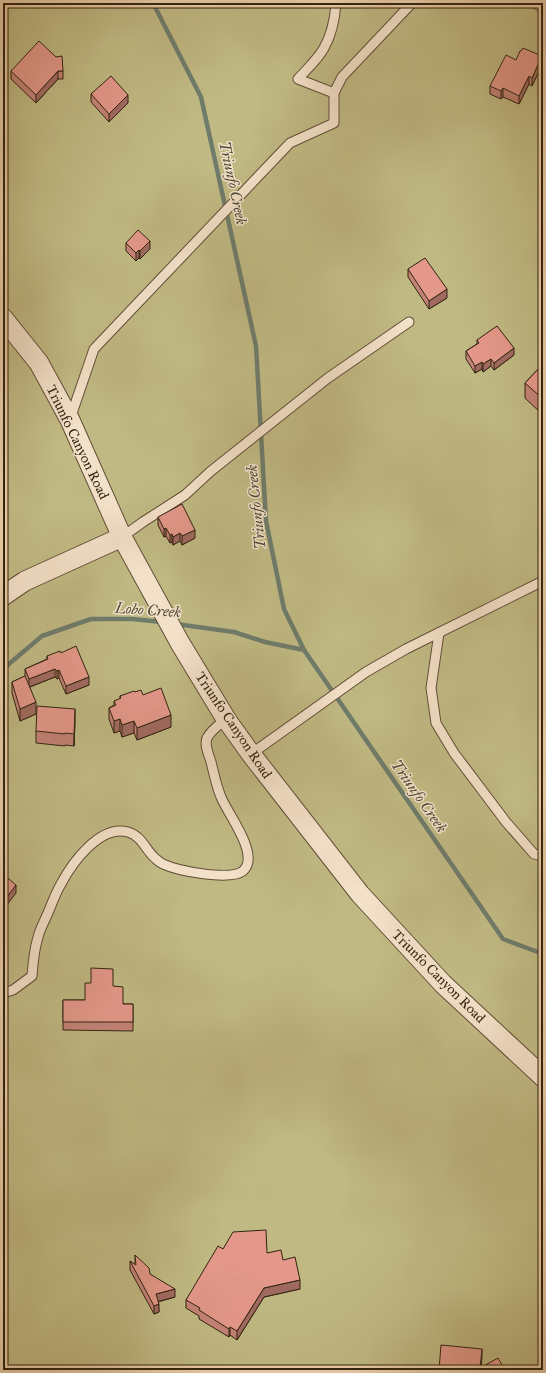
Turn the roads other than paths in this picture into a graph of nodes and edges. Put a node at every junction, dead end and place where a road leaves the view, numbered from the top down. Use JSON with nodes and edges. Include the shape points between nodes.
{"nodes":[{"id":1,"x":336,"y":3,"type":"edge"},
{"id":2,"x":412,"y":3,"type":"edge"},
{"id":3,"x":536,"y":3,"type":"edge"},
{"id":4,"x":543,"y":8,"type":"edge"},
{"id":5,"x":334,"y":94,"type":"junction"},
{"id":6,"x":3,"y":318,"type":"edge"},
{"id":7,"x":408,"y":322,"type":"dead end"},
{"id":8,"x":70,"y":420,"type":"junction"},
{"id":9,"x":122,"y":537,"type":"junction"},
{"id":10,"x":543,"y":581,"type":"edge"},
{"id":11,"x":3,"y":596,"type":"edge"},
{"id":12,"x":439,"y":633,"type":"junction"},
{"id":13,"x":226,"y":719,"type":"junction"},
{"id":14,"x":251,"y":754,"type":"junction"},
{"id":15,"x":543,"y":856,"type":"edge"},
{"id":16,"x":3,"y":993,"type":"edge"},
{"id":17,"x":543,"y":1077,"type":"edge"}],
"edges":[{"from":1,"to":5,"type":"lane","via":[[331,32],[324,48],[298,79]]},
{"from":2,"to":5,"type":"lane","via":[[342,77]]},
{"from":3,"to":4,"type":"lane"},
{"from":5,"to":8,"type":"lane","via":[[334,123],[290,143],[94,349]]},
{"from":6,"to":8,"type":"street","name":"Triunfo Canyon Road","via":[[39,363]]},
{"from":7,"to":9,"type":"lane","via":[[328,378],[211,471],[185,495]]},
{"from":8,"to":9,"type":"street","name":"Triunfo Canyon Road"},
{"from":9,"to":11,"type":"street","via":[[25,581]]},
{"from":9,"to":13,"type":"street","name":"Triunfo Canyon Road","via":[[180,643]]},
{"from":10,"to":12,"type":"lane"},
{"from":12,"to":14,"type":"lane","via":[[366,672]]},
{"from":12,"to":15,"type":"lane","via":[[431,688],[436,723],[454,753],[506,822],[534,854]]},
{"from":13,"to":14,"type":"street","name":"Triunfo Canyon Road"},
{"from":13,"to":16,"type":"lane","via":[[207,739],[207,749],[221,798],[249,855],[242,871],[232,876],[209,875],[176,868],[154,858],[142,841],[128,832],[100,836],[81,855],[61,883],[38,936],[33,954],[32,976],[13,990]]},
{"from":14,"to":17,"type":"street","name":"Triunfo Canyon Road","via":[[360,894],[443,984]]}]}
